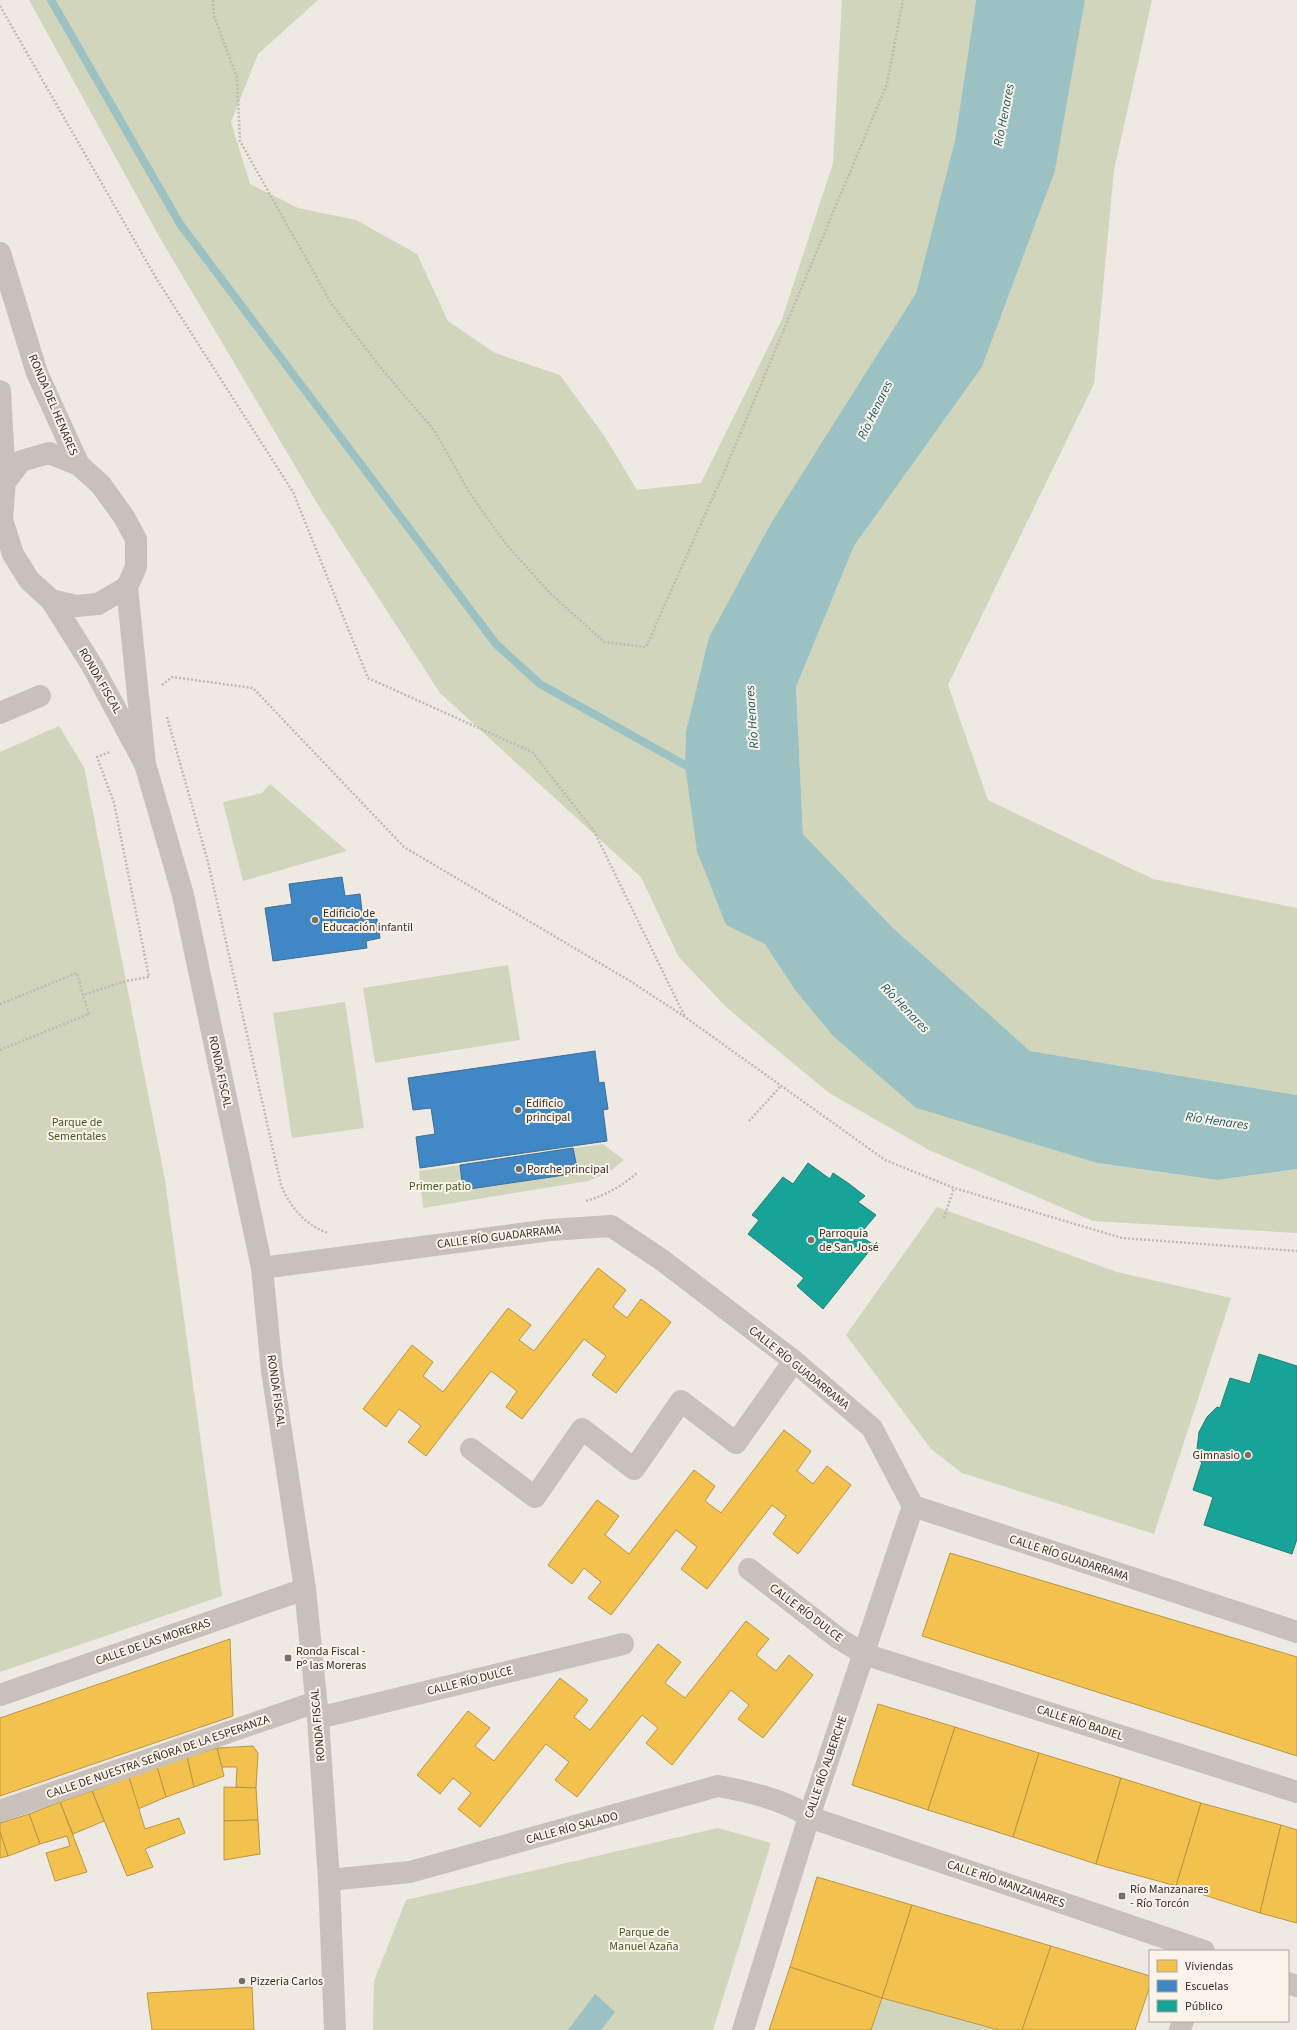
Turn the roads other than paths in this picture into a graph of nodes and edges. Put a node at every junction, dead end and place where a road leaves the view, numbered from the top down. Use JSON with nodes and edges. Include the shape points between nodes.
{"nodes":[{"id":1,"x":0,"y":252,"type":"edge"},
{"id":2,"x":0,"y":391,"type":"edge"},
{"id":3,"x":79,"y":464,"type":"junction"},
{"id":4,"x":3,"y":489,"type":"edge"},
{"id":5,"x":6,"y":552,"type":"edge"},
{"id":6,"x":127,"y":587,"type":"junction"},
{"id":7,"x":51,"y":600,"type":"junction"},
{"id":8,"x":40,"y":696,"type":"dead end"},
{"id":9,"x":0,"y":712,"type":"edge"},
{"id":10,"x":141,"y":750,"type":"junction"},
{"id":11,"x":262,"y":1268,"type":"junction"},
{"id":12,"x":794,"y":1361,"type":"junction"},
{"id":13,"x":471,"y":1449,"type":"dead end"},
{"id":14,"x":913,"y":1506,"type":"junction"},
{"id":15,"x":749,"y":1569,"type":"dead end"},
{"id":16,"x":305,"y":1589,"type":"junction"},
{"id":17,"x":1297,"y":1632,"type":"edge"},
{"id":18,"x":623,"y":1644,"type":"dead end"},
{"id":19,"x":864,"y":1654,"type":"junction"},
{"id":20,"x":0,"y":1695,"type":"edge"},
{"id":21,"x":317,"y":1710,"type":"junction"},
{"id":22,"x":1297,"y":1792,"type":"edge"},
{"id":23,"x":0,"y":1811,"type":"edge"},
{"id":24,"x":809,"y":1818,"type":"junction"},
{"id":25,"x":329,"y":1880,"type":"junction"},
{"id":26,"x":1201,"y":1950,"type":"edge"},
{"id":27,"x":335,"y":2030,"type":"edge"},
{"id":28,"x":743,"y":2030,"type":"edge"}],
"edges":[{"from":1,"to":3,"type":"street","name":"RONDA DEL HENARES","via":[[37,373]]},
{"from":2,"to":4,"type":"street"},
{"from":3,"to":4,"type":"street","via":[[49,453],[21,461]]},
{"from":3,"to":6,"type":"street","via":[[101,485],[136,539],[136,567]]},
{"from":4,"to":5,"type":"street","via":[[2,520]]},
{"from":5,"to":7,"type":"street","via":[[29,580]]},
{"from":6,"to":7,"type":"street","via":[[98,604],[76,606]]},
{"from":6,"to":10,"type":"street","name":"RONDA FISCAL"},
{"from":7,"to":10,"type":"street","name":"RONDA FISCAL"},
{"from":8,"to":9,"type":"street"},
{"from":10,"to":11,"type":"street","name":"RONDA FISCAL","via":[[183,895]]},
{"from":11,"to":12,"type":"street","name":"CALLE RÍO GUADARRAMA","via":[[550,1230],[611,1226],[662,1260]]},
{"from":11,"to":16,"type":"street","name":"RONDA FISCAL","via":[[272,1371]]},
{"from":12,"to":13,"type":"street","via":[[736,1443],[681,1401],[634,1469],[582,1429],[535,1497]]},
{"from":12,"to":14,"type":"street","name":"CALLE RÍO GUADARRAMA","via":[[872,1428]]},
{"from":14,"to":17,"type":"street","name":"CALLE RÍO GUADARRAMA"},
{"from":14,"to":19,"type":"street","name":"CALLE RÍO ALBERCHE"},
{"from":15,"to":19,"type":"street","name":"CALLE RÍO DULCE","via":[[838,1638]]},
{"from":16,"to":20,"type":"street","name":"CALLE DE LAS MORERAS"},
{"from":16,"to":21,"type":"street","name":"RONDA FISCAL"},
{"from":18,"to":21,"type":"street","name":"CALLE RÍO DULCE"},
{"from":19,"to":22,"type":"street","name":"CALLE RÍO BADIEL"},
{"from":19,"to":24,"type":"street","name":"CALLE RÍO ALBERCHE"},
{"from":21,"to":23,"type":"street","name":"CALLE DE NUESTRA SEÑORA DE LA ESPERANZA"},
{"from":21,"to":25,"type":"street","name":"RONDA FISCAL"},
{"from":24,"to":25,"type":"street","name":"CALLE RÍO SALADO","via":[[799,1810],[743,1790],[718,1786],[410,1872]]},
{"from":24,"to":26,"type":"street","name":"CALLE RÍO MANZANARES"},
{"from":24,"to":28,"type":"street","name":"CALLE RÍO ALBERCHE"},
{"from":25,"to":27,"type":"street","name":"RONDA FISCAL"}]}
